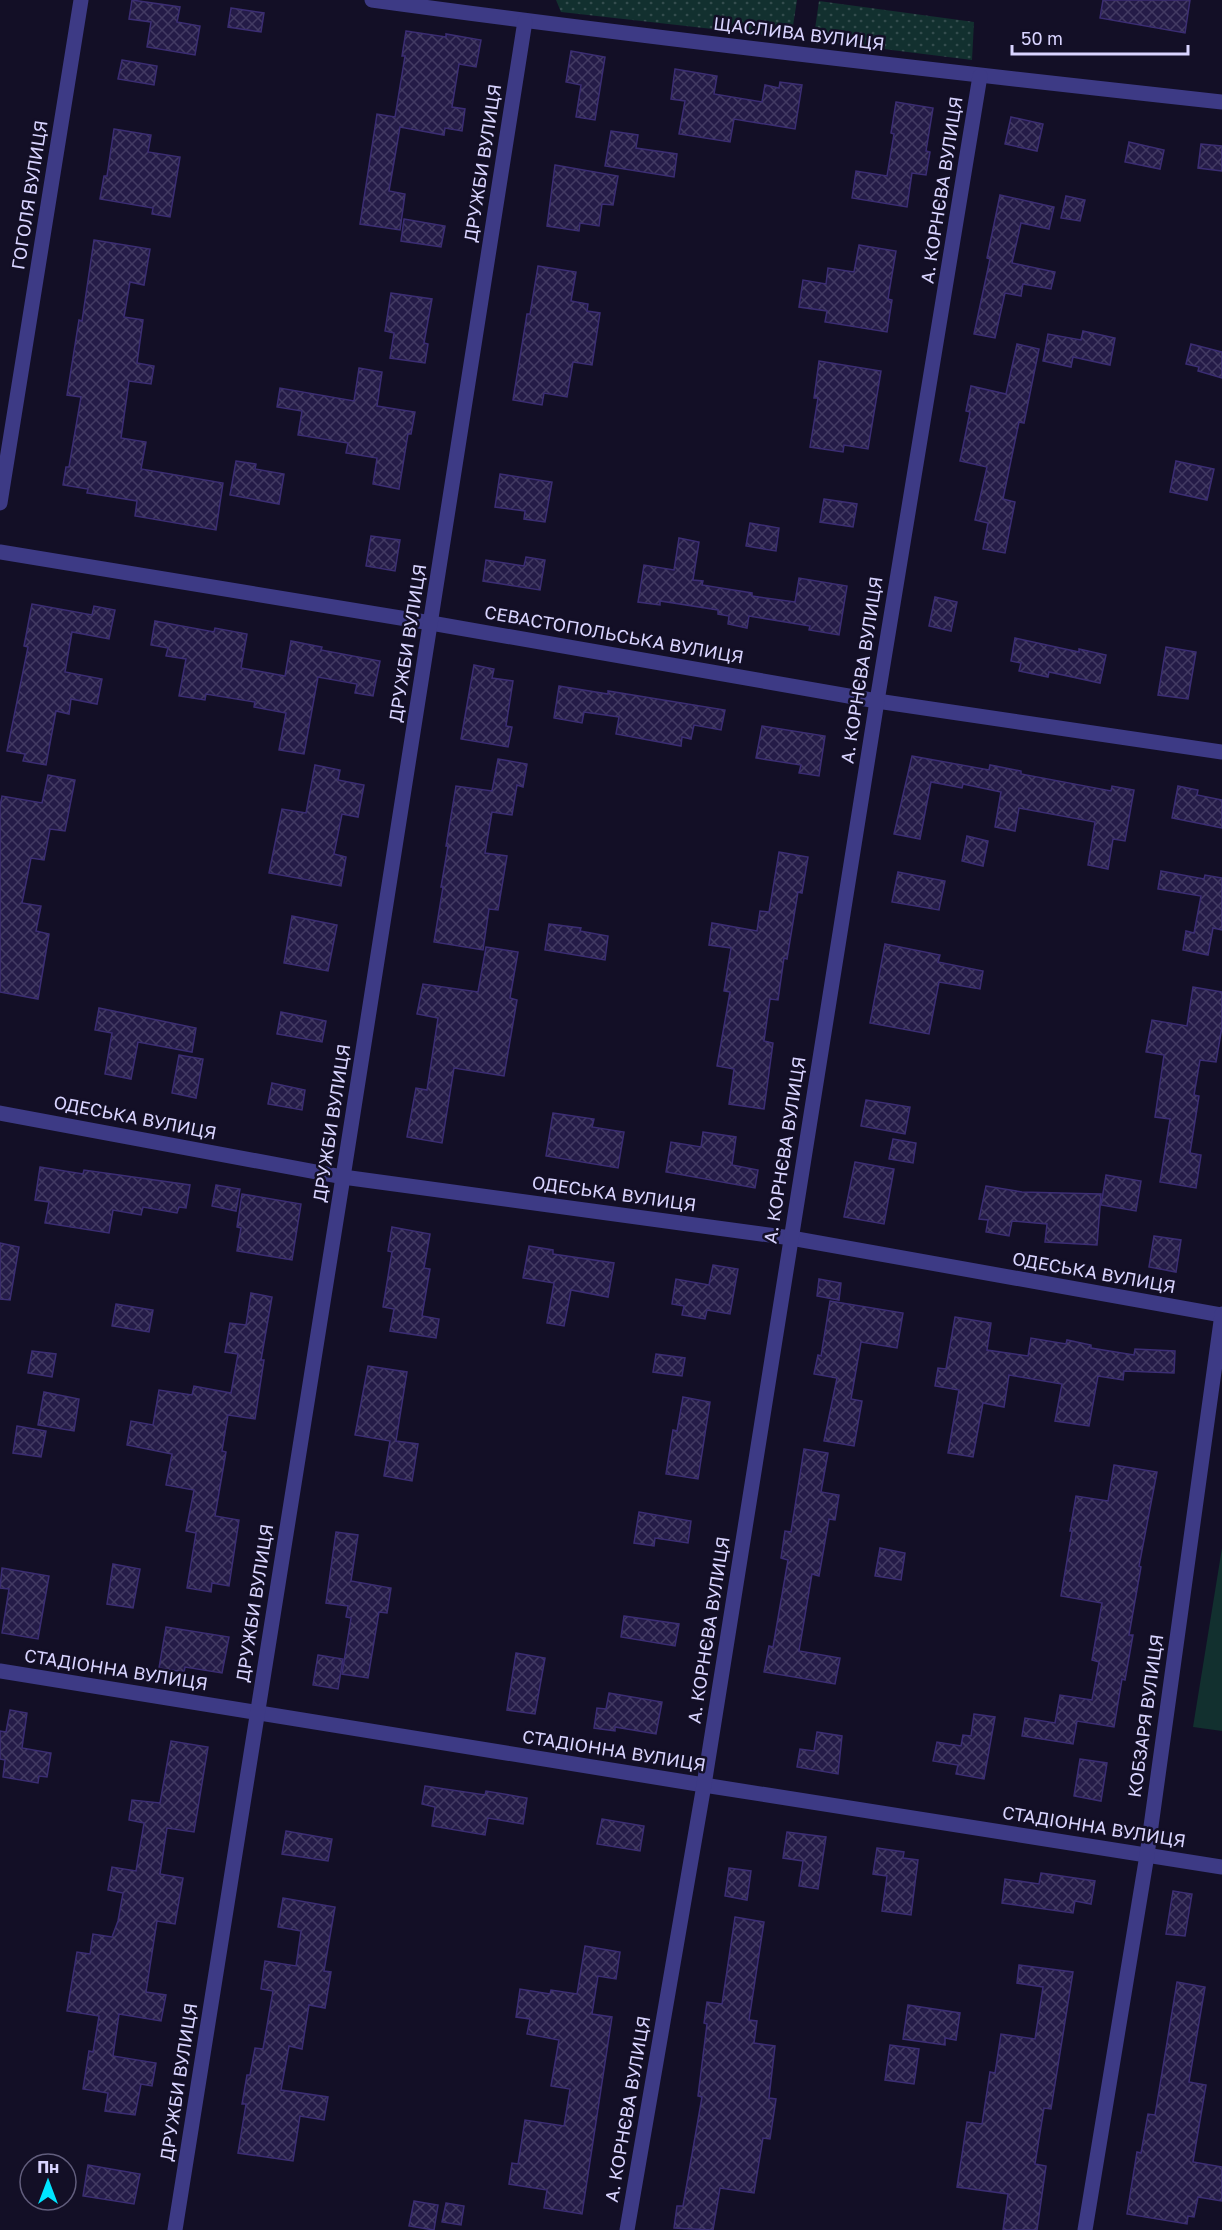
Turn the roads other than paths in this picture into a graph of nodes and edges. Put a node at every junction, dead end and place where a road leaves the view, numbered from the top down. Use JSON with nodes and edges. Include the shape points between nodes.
{"nodes":[{"id":1,"x":81,"y":0,"type":"edge"},
{"id":2,"x":372,"y":0,"type":"edge"},
{"id":3,"x":525,"y":21,"type":"junction"},
{"id":4,"x":980,"y":76,"type":"junction"},
{"id":5,"x":1222,"y":102,"type":"edge"},
{"id":6,"x":0,"y":503,"type":"edge"},
{"id":7,"x":0,"y":552,"type":"edge"},
{"id":8,"x":431,"y":623,"type":"junction"},
{"id":9,"x":877,"y":701,"type":"junction"},
{"id":10,"x":1222,"y":752,"type":"edge"},
{"id":11,"x":0,"y":1113,"type":"edge"},
{"id":12,"x":343,"y":1177,"type":"junction"},
{"id":13,"x":791,"y":1238,"type":"junction"},
{"id":14,"x":1222,"y":1314,"type":"edge"},
{"id":15,"x":0,"y":1671,"type":"edge"},
{"id":16,"x":258,"y":1712,"type":"junction"},
{"id":17,"x":704,"y":1785,"type":"junction"},
{"id":18,"x":1147,"y":1855,"type":"junction"},
{"id":19,"x":1222,"y":1867,"type":"edge"},
{"id":20,"x":175,"y":2230,"type":"edge"},
{"id":21,"x":627,"y":2230,"type":"edge"},
{"id":22,"x":1085,"y":2230,"type":"edge"}],
"edges":[{"from":1,"to":6,"type":"street","name":"ГОГОЛЯ ВУЛИЦЯ"},
{"from":2,"to":3,"type":"street","name":"ЩАСЛИВА ВУЛИЦЯ"},
{"from":3,"to":4,"type":"street","name":"ЩАСЛИВА ВУЛИЦЯ"},
{"from":3,"to":8,"type":"street","name":"ДРУЖБИ ВУЛИЦЯ"},
{"from":4,"to":5,"type":"street","name":"ЩАСЛИВА ВУЛИЦЯ"},
{"from":4,"to":9,"type":"street","name":"А. КОРНЄВА ВУЛИЦЯ"},
{"from":7,"to":8,"type":"street","name":"СЕВАСТОПОЛЬСЬКА ВУЛИЦЯ"},
{"from":8,"to":9,"type":"street","name":"СЕВАСТОПОЛЬСЬКА ВУЛИЦЯ"},
{"from":8,"to":12,"type":"street","name":"ДРУЖБИ ВУЛИЦЯ"},
{"from":9,"to":10,"type":"street","name":"СЕВАСТОПОЛЬСЬКА ВУЛИЦЯ"},
{"from":9,"to":13,"type":"street","name":"А. КОРНЄВА ВУЛИЦЯ"},
{"from":11,"to":12,"type":"street","name":"ОДЕСЬКА ВУЛИЦЯ"},
{"from":12,"to":13,"type":"street","name":"ОДЕСЬКА ВУЛИЦЯ"},
{"from":12,"to":16,"type":"street","name":"ДРУЖБИ ВУЛИЦЯ"},
{"from":13,"to":14,"type":"street","name":"ОДЕСЬКА ВУЛИЦЯ"},
{"from":13,"to":17,"type":"street","name":"А. КОРНЄВА ВУЛИЦЯ"},
{"from":14,"to":18,"type":"street","name":"КОБЗАРЯ ВУЛИЦЯ"},
{"from":15,"to":16,"type":"street","name":"СТАДІОННА ВУЛИЦЯ"},
{"from":16,"to":17,"type":"street","name":"СТАДІОННА ВУЛИЦЯ"},
{"from":16,"to":20,"type":"street","name":"ДРУЖБИ ВУЛИЦЯ"},
{"from":17,"to":18,"type":"street","name":"СТАДІОННА ВУЛИЦЯ"},
{"from":17,"to":21,"type":"street","name":"А. КОРНЄВА ВУЛИЦЯ"},
{"from":18,"to":19,"type":"street","name":"СТАДІОННА ВУЛИЦЯ"},
{"from":18,"to":22,"type":"street","name":"КОБЗАРЯ ВУЛИЦЯ"}]}
